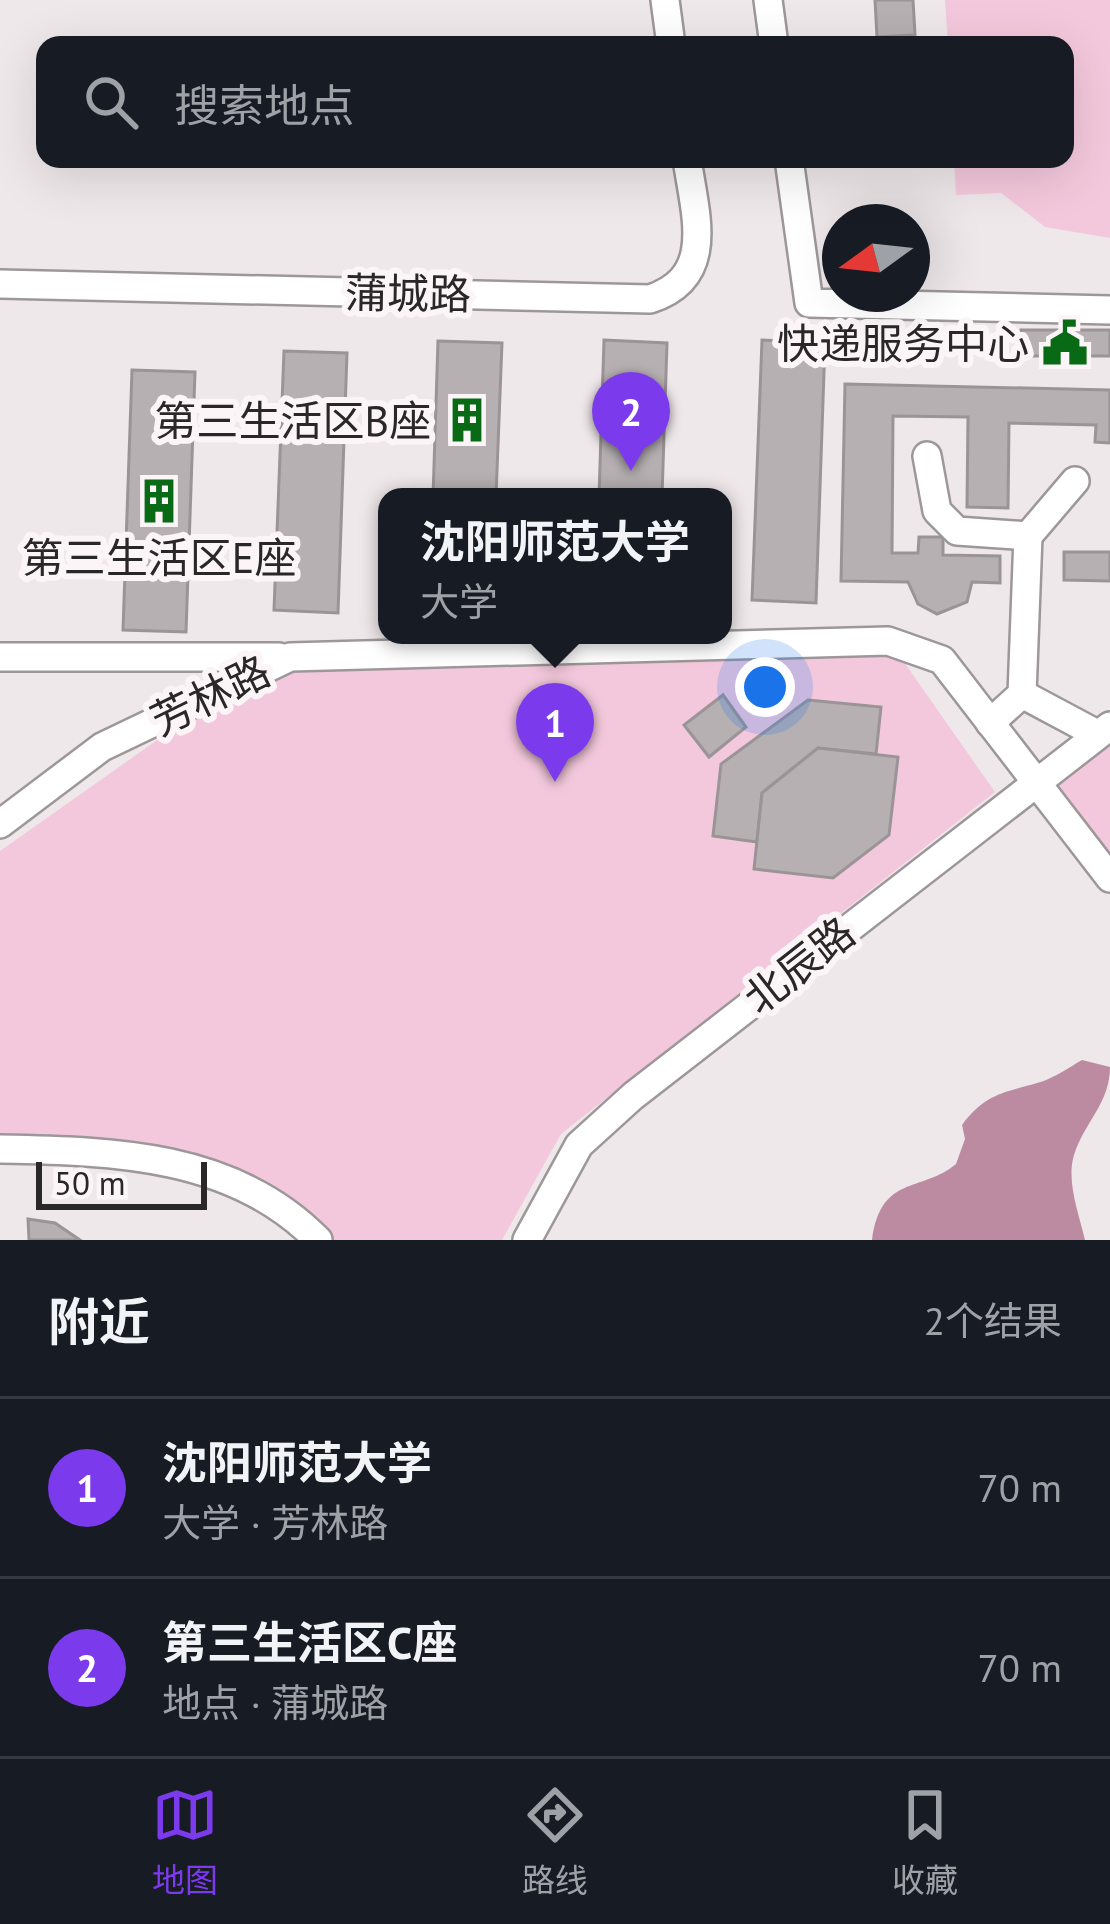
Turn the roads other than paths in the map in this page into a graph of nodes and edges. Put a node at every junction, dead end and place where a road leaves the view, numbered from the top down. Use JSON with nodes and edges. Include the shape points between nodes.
{"nodes":[{"id":1,"x":665,"y":0,"type":"edge"},
{"id":2,"x":768,"y":0,"type":"edge"},
{"id":3,"x":670,"y":36,"type":"edge"},
{"id":4,"x":773,"y":36,"type":"edge"},
{"id":5,"x":688,"y":168,"type":"edge"},
{"id":6,"x":791,"y":168,"type":"edge"},
{"id":7,"x":0,"y":284,"type":"edge"},
{"id":8,"x":1110,"y":310,"type":"edge"},
{"id":9,"x":927,"y":456,"type":"dead end"},
{"id":10,"x":1076,"y":481,"type":"dead end"},
{"id":11,"x":1028,"y":536,"type":"junction"},
{"id":12,"x":0,"y":657,"type":"edge"},
{"id":13,"x":290,"y":657,"type":"junction"},
{"id":14,"x":1022,"y":694,"type":"junction"},
{"id":15,"x":990,"y":723,"type":"junction"},
{"id":16,"x":1104,"y":730,"type":"edge"},
{"id":17,"x":1034,"y":780,"type":"junction"},
{"id":18,"x":0,"y":824,"type":"edge"},
{"id":19,"x":1110,"y":878,"type":"edge"},
{"id":20,"x":0,"y":1149,"type":"edge"},
{"id":21,"x":317,"y":1240,"type":"edge"},
{"id":22,"x":527,"y":1240,"type":"edge"}],
"edges":[{"from":1,"to":3,"type":"street"},
{"from":2,"to":4,"type":"street"},
{"from":5,"to":7,"type":"street","name":"蒲城路","via":[[696,263],[670,292],[650,299]]},
{"from":6,"to":8,"type":"street","via":[[809,303]]},
{"from":9,"to":11,"type":"street","via":[[937,511],[957,531]]},
{"from":10,"to":11,"type":"street"},
{"from":11,"to":14,"type":"street"},
{"from":12,"to":13,"type":"street"},
{"from":13,"to":15,"type":"street","name":"芳林路","via":[[888,641],[942,661]]},
{"from":13,"to":18,"type":"street","name":"芳林路","via":[[102,747]]},
{"from":14,"to":15,"type":"street"},
{"from":14,"to":16,"type":"street"},
{"from":15,"to":17,"type":"street","name":"芳林路"},
{"from":16,"to":17,"type":"street","name":"北辰路"},
{"from":17,"to":19,"type":"street","name":"芳林路"},
{"from":17,"to":22,"type":"street","name":"北辰路","via":[[633,1096],[579,1145]]},
{"from":20,"to":21,"type":"street","via":[[147,1156],[230,1179],[278,1202]]}]}
